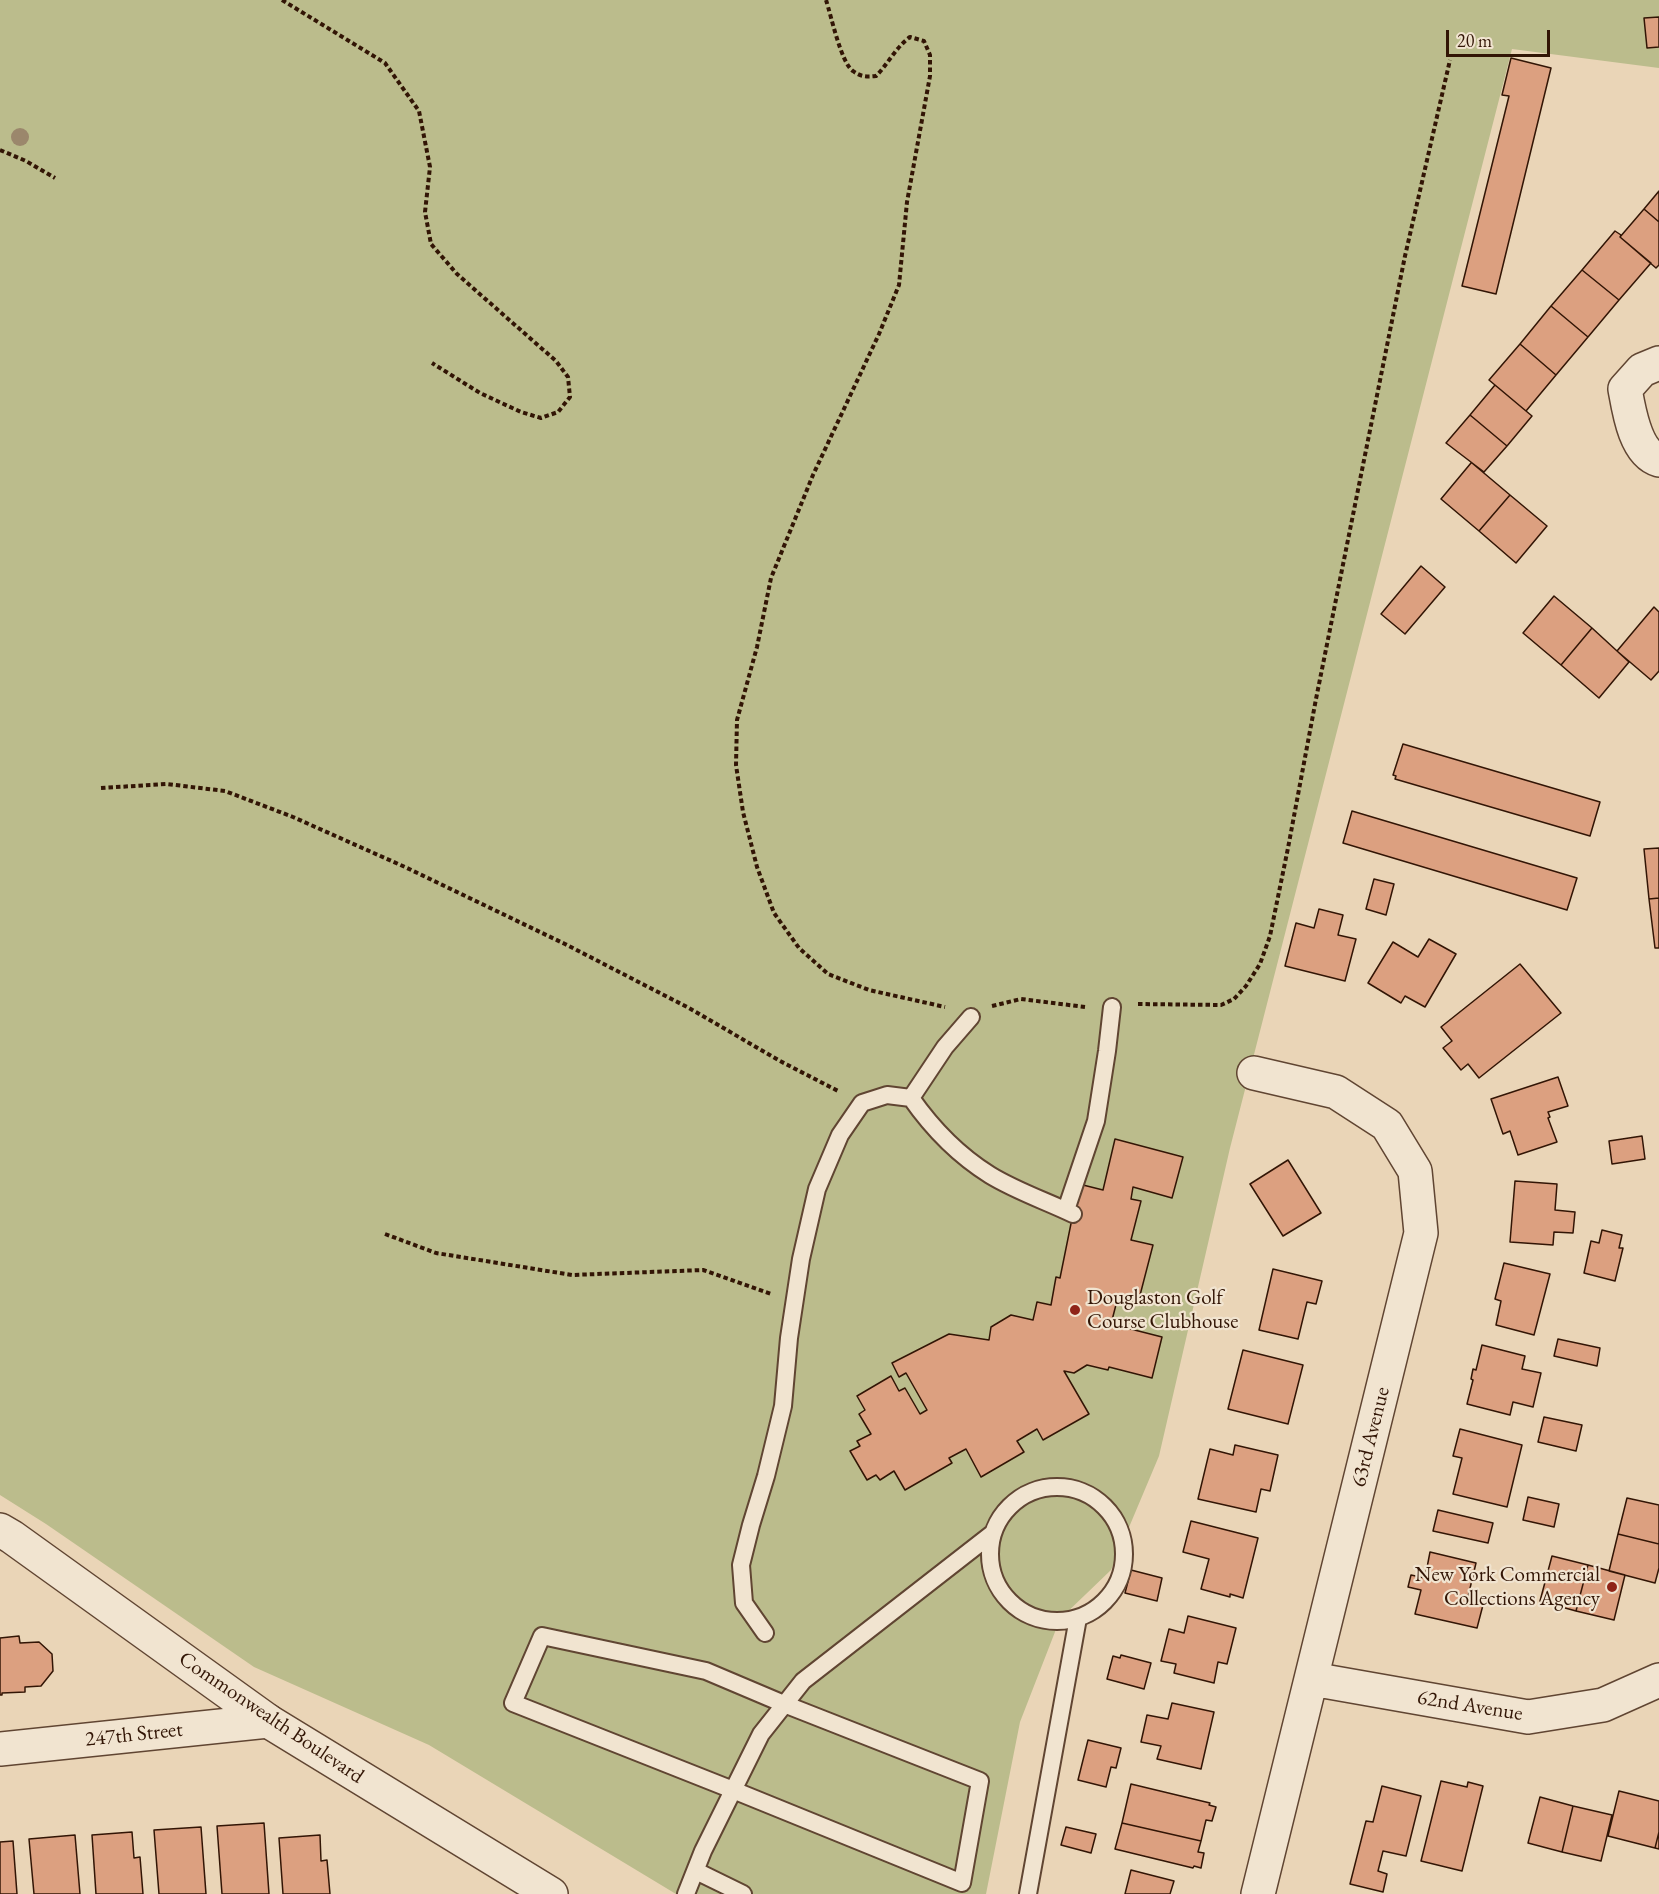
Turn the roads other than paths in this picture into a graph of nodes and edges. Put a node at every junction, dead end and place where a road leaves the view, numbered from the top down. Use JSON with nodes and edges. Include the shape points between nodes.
{"nodes":[{"id":1,"x":1659,"y":363,"type":"edge"},
{"id":2,"x":1659,"y":460,"type":"edge"},
{"id":3,"x":1112,"y":1007,"type":"road end"},
{"id":4,"x":971,"y":1017,"type":"road end"},
{"id":5,"x":1254,"y":1073,"type":"dead end"},
{"id":6,"x":911,"y":1098,"type":"junction"},
{"id":7,"x":0,"y":1530,"type":"edge"},
{"id":8,"x":993,"y":1533,"type":"junction"},
{"id":9,"x":1078,"y":1618,"type":"junction"},
{"id":10,"x":765,"y":1633,"type":"dead end"},
{"id":11,"x":1312,"y":1678,"type":"junction"},
{"id":12,"x":1659,"y":1680,"type":"edge"},
{"id":13,"x":784,"y":1704,"type":"junction"},
{"id":14,"x":268,"y":1721,"type":"junction"},
{"id":15,"x":0,"y":1749,"type":"edge"},
{"id":16,"x":733,"y":1790,"type":"junction"},
{"id":17,"x":696,"y":1871,"type":"junction"},
{"id":18,"x":961,"y":1889,"type":"edge"},
{"id":19,"x":551,"y":1894,"type":"edge"},
{"id":20,"x":686,"y":1894,"type":"edge"},
{"id":21,"x":743,"y":1894,"type":"edge"},
{"id":22,"x":1029,"y":1894,"type":"edge"},
{"id":23,"x":1258,"y":1894,"type":"edge"}],
"edges":[{"from":1,"to":2,"type":"street","via":[[1642,370],[1625,389],[1629,417],[1640,443]]},
{"from":3,"to":6,"type":"lane","via":[[1096,1121],[1069,1212],[990,1175],[956,1150]]},
{"from":4,"to":6,"type":"lane","via":[[945,1047]]},
{"from":5,"to":11,"type":"street","name":"63rd Avenue","via":[[1336,1092],[1387,1125],[1415,1171],[1421,1233]]},
{"from":6,"to":10,"type":"lane","via":[[887,1095],[862,1103],[840,1135],[817,1189],[794,1303],[783,1406],[741,1565],[744,1603]]},
{"from":7,"to":14,"type":"street","name":"Commonwealth Boulevard"},
{"from":8,"to":9,"type":"lane","via":[[993,1575],[1002,1594],[1018,1609],[1036,1618],[1058,1622]]},
{"from":8,"to":9,"type":"lane","via":[[1004,1513],[1020,1497],[1041,1488],[1064,1486],[1086,1492],[1105,1505],[1118,1524],[1125,1546],[1123,1570],[1114,1591],[1099,1608]]},
{"from":8,"to":13,"type":"lane","via":[[803,1681]]},
{"from":9,"to":22,"type":"lane"},
{"from":11,"to":12,"type":"street","name":"62nd Avenue","via":[[1528,1717],[1603,1705]]},
{"from":11,"to":23,"type":"street","name":"63rd Avenue"},
{"from":13,"to":16,"type":"lane","via":[[760,1734]]},
{"from":13,"to":16,"type":"lane","via":[[706,1671],[542,1636],[513,1703]]},
{"from":13,"to":18,"type":"lane","via":[[980,1781]]},
{"from":14,"to":15,"type":"street","name":"247th Street"},
{"from":14,"to":19,"type":"street","name":"Commonwealth Boulevard"},
{"from":16,"to":17,"type":"lane"},
{"from":16,"to":18,"type":"lane"},
{"from":17,"to":20,"type":"lane"},
{"from":17,"to":21,"type":"lane"}]}
